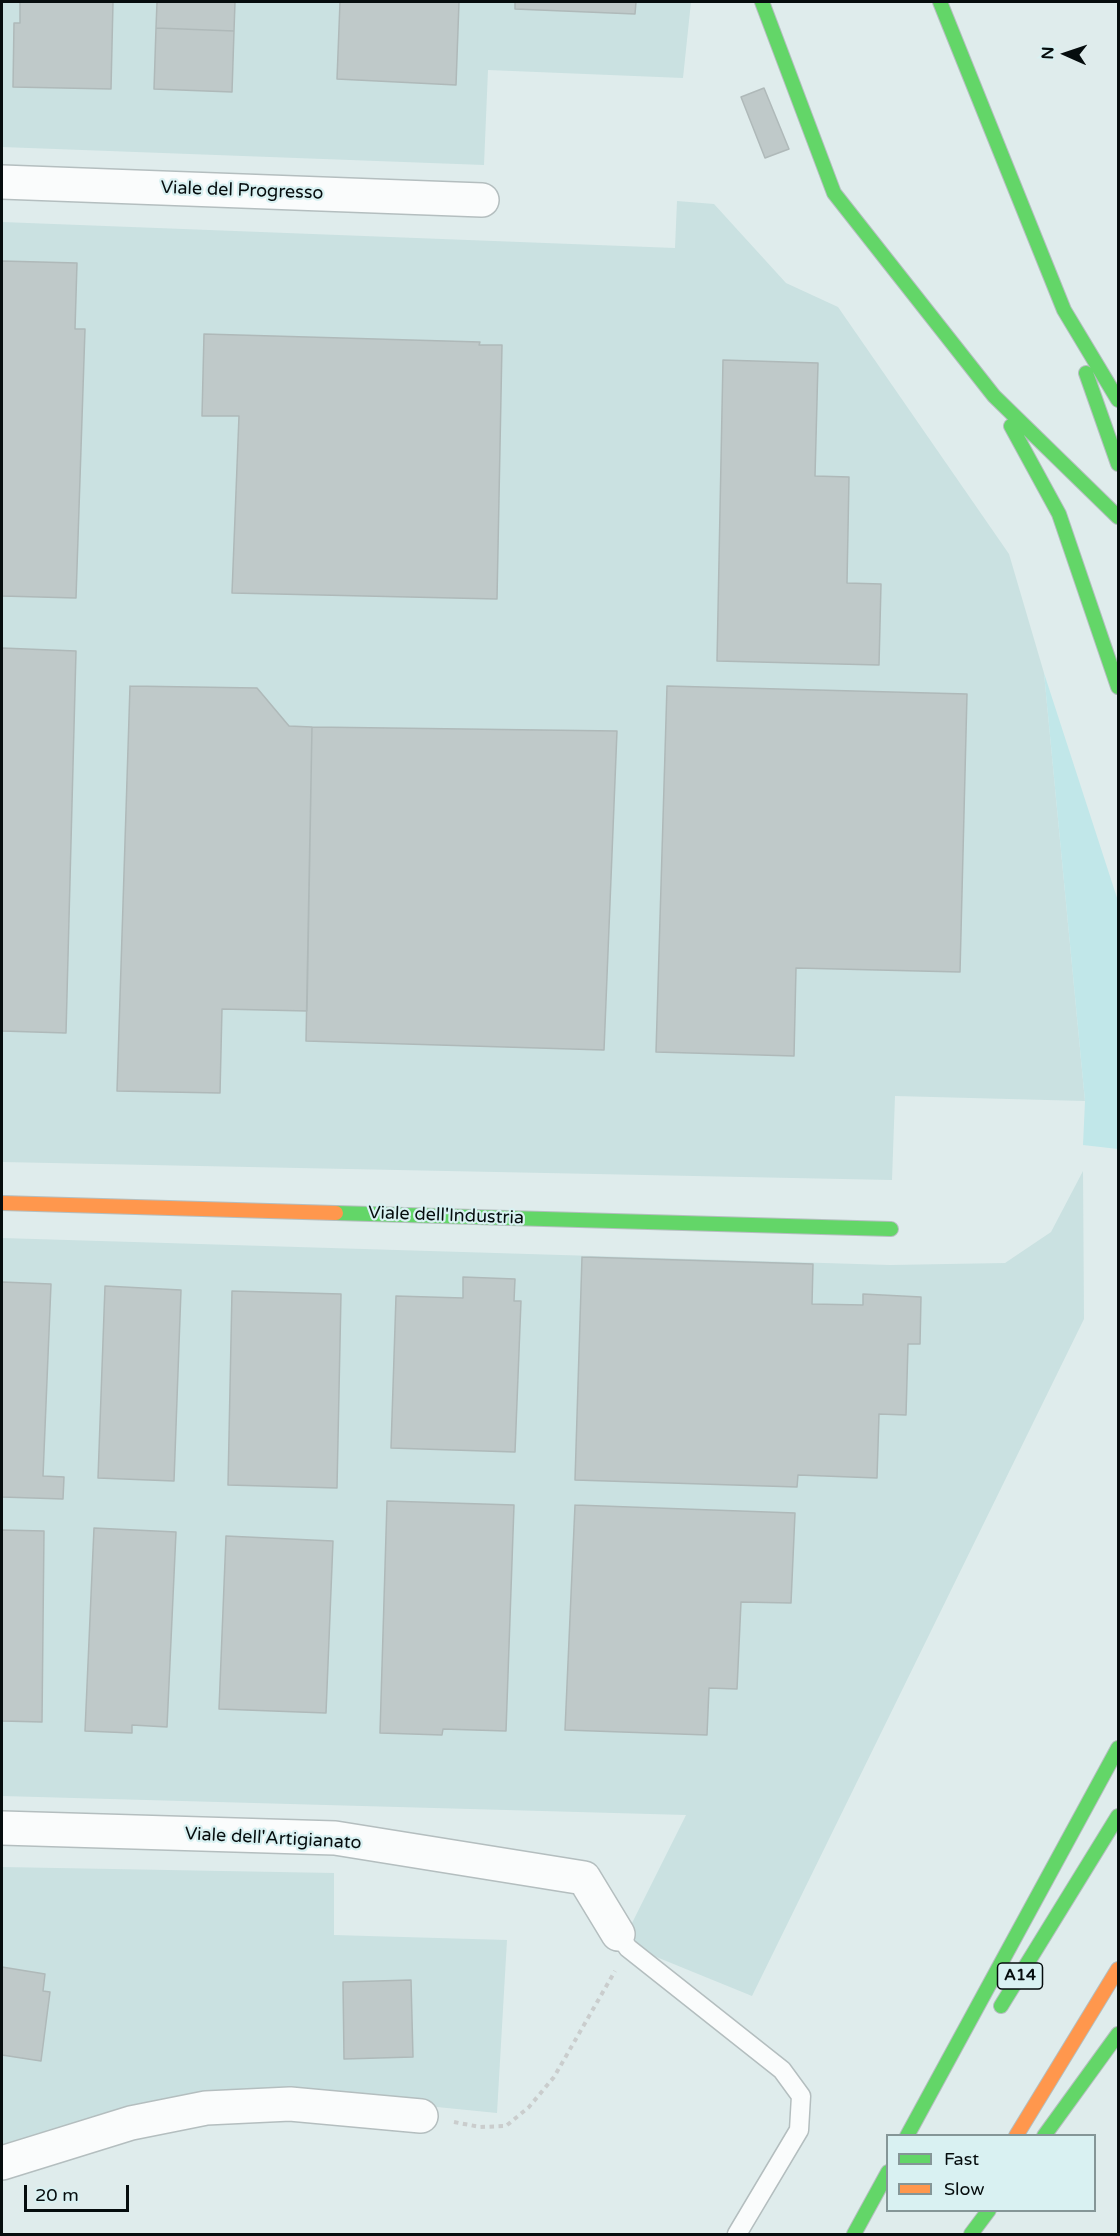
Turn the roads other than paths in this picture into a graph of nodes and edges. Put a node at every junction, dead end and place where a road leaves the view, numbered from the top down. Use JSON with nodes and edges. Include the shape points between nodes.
{"nodes":[{"id":1,"x":762,"y":2,"type":"edge"},
{"id":2,"x":940,"y":2,"type":"edge"},
{"id":3,"x":2,"y":182,"type":"edge"},
{"id":4,"x":482,"y":200,"type":"dead end"},
{"id":5,"x":1064,"y":310,"type":"junction"},
{"id":6,"x":994,"y":396,"type":"junction"},
{"id":7,"x":1119,"y":400,"type":"edge"},
{"id":8,"x":1119,"y":464,"type":"edge"},
{"id":9,"x":1119,"y":517,"type":"edge"},
{"id":10,"x":1119,"y":687,"type":"edge"},
{"id":11,"x":2,"y":1203,"type":"edge"},
{"id":12,"x":891,"y":1229,"type":"dead end"},
{"id":13,"x":1119,"y":1748,"type":"edge"},
{"id":14,"x":1119,"y":1816,"type":"edge"},
{"id":15,"x":2,"y":1828,"type":"edge"},
{"id":16,"x":623,"y":1941,"type":"joint"},
{"id":17,"x":1119,"y":1969,"type":"edge"},
{"id":18,"x":995,"y":2016,"type":"dead end"},
{"id":19,"x":1119,"y":2034,"type":"edge"},
{"id":20,"x":421,"y":2116,"type":"road end"},
{"id":21,"x":934,"y":2116,"type":"dead end"},
{"id":22,"x":908,"y":2134,"type":"edge"},
{"id":23,"x":922,"y":2134,"type":"edge"},
{"id":24,"x":1017,"y":2134,"type":"edge"},
{"id":25,"x":1045,"y":2134,"type":"edge"},
{"id":26,"x":2,"y":2163,"type":"edge"},
{"id":27,"x":886,"y":2176,"type":"edge"},
{"id":28,"x":886,"y":2193,"type":"edge"},
{"id":29,"x":987,"y":2212,"type":"edge"},
{"id":30,"x":965,"y":2226,"type":"edge"},
{"id":31,"x":737,"y":2235,"type":"edge"},
{"id":32,"x":854,"y":2235,"type":"edge"},
{"id":33,"x":860,"y":2235,"type":"edge"}],
"edges":[{"from":1,"to":6,"type":"main road","via":[[834,193]]},
{"from":2,"to":5,"type":"main road"},
{"from":3,"to":4,"type":"street","name":"Viale del Progresso"},
{"from":5,"to":7,"type":"main road"},
{"from":5,"to":8,"type":"main road"},
{"from":6,"to":9,"type":"main road"},
{"from":6,"to":10,"type":"main road","via":[[1059,514]]},
{"from":11,"to":12,"type":"main road","name":"Viale dell'Industria"},
{"from":13,"to":22,"type":"main road"},
{"from":14,"to":18,"type":"main road","number":"A14"},
{"from":15,"to":16,"type":"street","name":"Viale dell'Artigianato","via":[[335,1838],[584,1878]]},
{"from":16,"to":31,"type":"lane","via":[[782,2070],[801,2096],[799,2130]]},
{"from":17,"to":24,"type":"main road"},
{"from":19,"to":25,"type":"main road"},
{"from":20,"to":26,"type":"street","via":[[290,2104],[206,2108],[131,2123]]},
{"from":21,"to":23,"type":"main road"},
{"from":27,"to":32,"type":"main road"},
{"from":28,"to":33,"type":"main road"},
{"from":29,"to":30,"type":"main road"}]}
